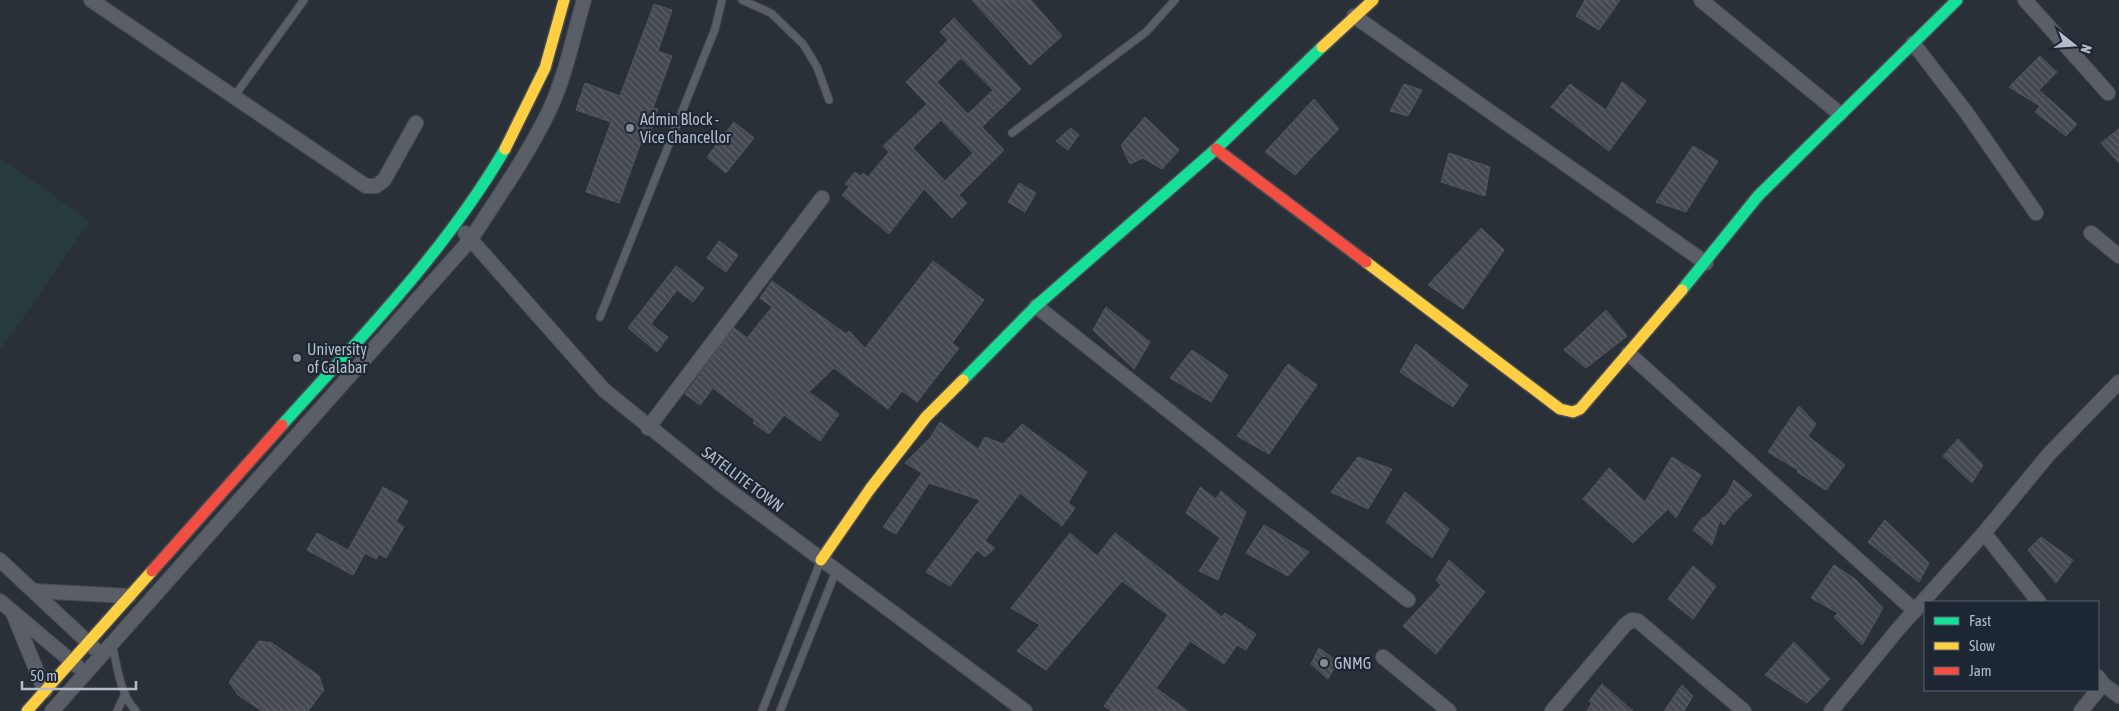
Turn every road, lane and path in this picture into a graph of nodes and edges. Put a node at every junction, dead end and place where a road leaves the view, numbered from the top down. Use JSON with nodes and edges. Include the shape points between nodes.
{"nodes":[{"id":1,"x":91,"y":0,"type":"edge"},
{"id":2,"x":304,"y":0,"type":"edge"},
{"id":3,"x":564,"y":0,"type":"edge"},
{"id":4,"x":584,"y":0,"type":"edge"},
{"id":5,"x":722,"y":0,"type":"edge"},
{"id":6,"x":742,"y":0,"type":"edge"},
{"id":7,"x":1175,"y":0,"type":"edge"},
{"id":8,"x":1373,"y":0,"type":"edge"},
{"id":9,"x":1701,"y":0,"type":"edge"},
{"id":10,"x":1957,"y":0,"type":"edge"},
{"id":11,"x":2024,"y":0,"type":"edge"},
{"id":12,"x":1354,"y":16,"type":"junction"},
{"id":13,"x":1913,"y":43,"type":"junction"},
{"id":14,"x":2108,"y":93,"type":"dead end"},
{"id":15,"x":233,"y":98,"type":"junction"},
{"id":16,"x":829,"y":100,"type":"dead end"},
{"id":17,"x":1840,"y":114,"type":"junction"},
{"id":18,"x":416,"y":123,"type":"dead end"},
{"id":19,"x":1012,"y":133,"type":"dead end"},
{"id":20,"x":1216,"y":150,"type":"junction"},
{"id":21,"x":822,"y":198,"type":"dead end"},
{"id":22,"x":2036,"y":213,"type":"dead end"},
{"id":23,"x":458,"y":226,"type":"junction"},
{"id":24,"x":2091,"y":233,"type":"dead end"},
{"id":25,"x":471,"y":239,"type":"junction"},
{"id":26,"x":2119,"y":256,"type":"edge"},
{"id":27,"x":1706,"y":263,"type":"junction"},
{"id":28,"x":1036,"y":306,"type":"junction"},
{"id":29,"x":600,"y":317,"type":"dead end"},
{"id":30,"x":1628,"y":353,"type":"junction"},
{"id":31,"x":2119,"y":382,"type":"edge"},
{"id":32,"x":648,"y":428,"type":"junction"},
{"id":33,"x":1984,"y":533,"type":"junction"},
{"id":34,"x":0,"y":560,"type":"edge"},
{"id":35,"x":821,"y":560,"type":"junction"},
{"id":36,"x":836,"y":571,"type":"junction"},
{"id":37,"x":34,"y":591,"type":"junction"},
{"id":38,"x":129,"y":596,"type":"junction"},
{"id":39,"x":1408,"y":600,"type":"dead end"},
{"id":40,"x":0,"y":601,"type":"edge"},
{"id":41,"x":2037,"y":601,"type":"edge"},
{"id":42,"x":1915,"y":611,"type":"junction"},
{"id":43,"x":13,"y":612,"type":"junction"},
{"id":44,"x":88,"y":643,"type":"junction"},
{"id":45,"x":112,"y":644,"type":"junction"},
{"id":46,"x":102,"y":655,"type":"junction"},
{"id":47,"x":1383,"y":656,"type":"dead end"},
{"id":48,"x":72,"y":662,"type":"junction"},
{"id":49,"x":86,"y":673,"type":"junction"},
{"id":50,"x":2100,"y":681,"type":"edge"},
{"id":51,"x":45,"y":691,"type":"junction"},
{"id":52,"x":2094,"y":691,"type":"edge"},
{"id":53,"x":125,"y":694,"type":"junction"},
{"id":54,"x":2119,"y":696,"type":"edge"},
{"id":55,"x":27,"y":711,"type":"edge"},
{"id":56,"x":52,"y":711,"type":"edge"},
{"id":57,"x":117,"y":711,"type":"edge"},
{"id":58,"x":136,"y":711,"type":"edge"},
{"id":59,"x":762,"y":711,"type":"edge"},
{"id":60,"x":780,"y":711,"type":"edge"},
{"id":61,"x":1025,"y":711,"type":"edge"},
{"id":62,"x":1449,"y":711,"type":"edge"},
{"id":63,"x":1552,"y":711,"type":"edge"},
{"id":64,"x":1744,"y":711,"type":"edge"},
{"id":65,"x":1831,"y":711,"type":"edge"},
{"id":66,"x":2081,"y":711,"type":"edge"}],
"edges":[{"from":1,"to":15,"type":"street"},
{"from":2,"to":15,"type":"lane"},
{"from":3,"to":23,"type":"street","via":[[542,76],[504,150]]},
{"from":4,"to":25,"type":"street","via":[[570,58],[550,108],[525,155]]},
{"from":5,"to":29,"type":"lane","via":[[715,29]]},
{"from":6,"to":16,"type":"lane","via":[[771,13],[803,44],[817,67]]},
{"from":7,"to":19,"type":"lane","via":[[1146,32]]},
{"from":8,"to":12,"type":"street"},
{"from":9,"to":17,"type":"street"},
{"from":10,"to":13,"type":"street"},
{"from":11,"to":14,"type":"street"},
{"from":12,"to":20,"type":"street"},
{"from":12,"to":27,"type":"street"},
{"from":13,"to":17,"type":"street"},
{"from":13,"to":22,"type":"street"},
{"from":15,"to":18,"type":"street","via":[[366,186],[376,186],[384,180]]},
{"from":17,"to":27,"type":"street","via":[[1758,196]]},
{"from":20,"to":28,"type":"street"},
{"from":20,"to":30,"type":"street","via":[[1560,409],[1573,412],[1580,409]]},
{"from":21,"to":32,"type":"street"},
{"from":23,"to":25,"type":"street","name":"SATELLITE TOWN"},
{"from":23,"to":38,"type":"street"},
{"from":24,"to":26,"type":"street"},
{"from":25,"to":32,"type":"street","name":"SATELLITE TOWN","via":[[604,390]]},
{"from":25,"to":45,"type":"street"},
{"from":27,"to":30,"type":"street"},
{"from":28,"to":35,"type":"street","via":[[926,417],[870,489]]},
{"from":28,"to":39,"type":"street"},
{"from":30,"to":42,"type":"street"},
{"from":31,"to":33,"type":"street","via":[[2049,454]]},
{"from":32,"to":35,"type":"street","name":"SATELLITE TOWN"},
{"from":33,"to":41,"type":"street"},
{"from":33,"to":42,"type":"street"},
{"from":34,"to":37,"type":"street"},
{"from":35,"to":36,"type":"street","name":"SATELLITE TOWN"},
{"from":35,"to":59,"type":"lane"},
{"from":36,"to":60,"type":"lane"},
{"from":36,"to":61,"type":"street","name":"SATELLITE TOWN"},
{"from":37,"to":38,"type":"street"},
{"from":37,"to":44,"type":"street"},
{"from":38,"to":44,"type":"street"},
{"from":40,"to":43,"type":"street"},
{"from":42,"to":65,"type":"street"},
{"from":43,"to":48,"type":"street"},
{"from":43,"to":51,"type":"street"},
{"from":44,"to":46,"type":"street"},
{"from":44,"to":48,"type":"street"},
{"from":45,"to":46,"type":"street"},
{"from":45,"to":53,"type":"lane"},
{"from":46,"to":49,"type":"street"},
{"from":47,"to":62,"type":"street"},
{"from":48,"to":49,"type":"street"},
{"from":48,"to":51,"type":"street"},
{"from":49,"to":56,"type":"street"},
{"from":50,"to":54,"type":"street"},
{"from":51,"to":55,"type":"street"},
{"from":52,"to":66,"type":"street"},
{"from":53,"to":57,"type":"lane"},
{"from":53,"to":58,"type":"lane"},
{"from":63,"to":64,"type":"street","via":[[1624,625],[1632,620]]}]}
